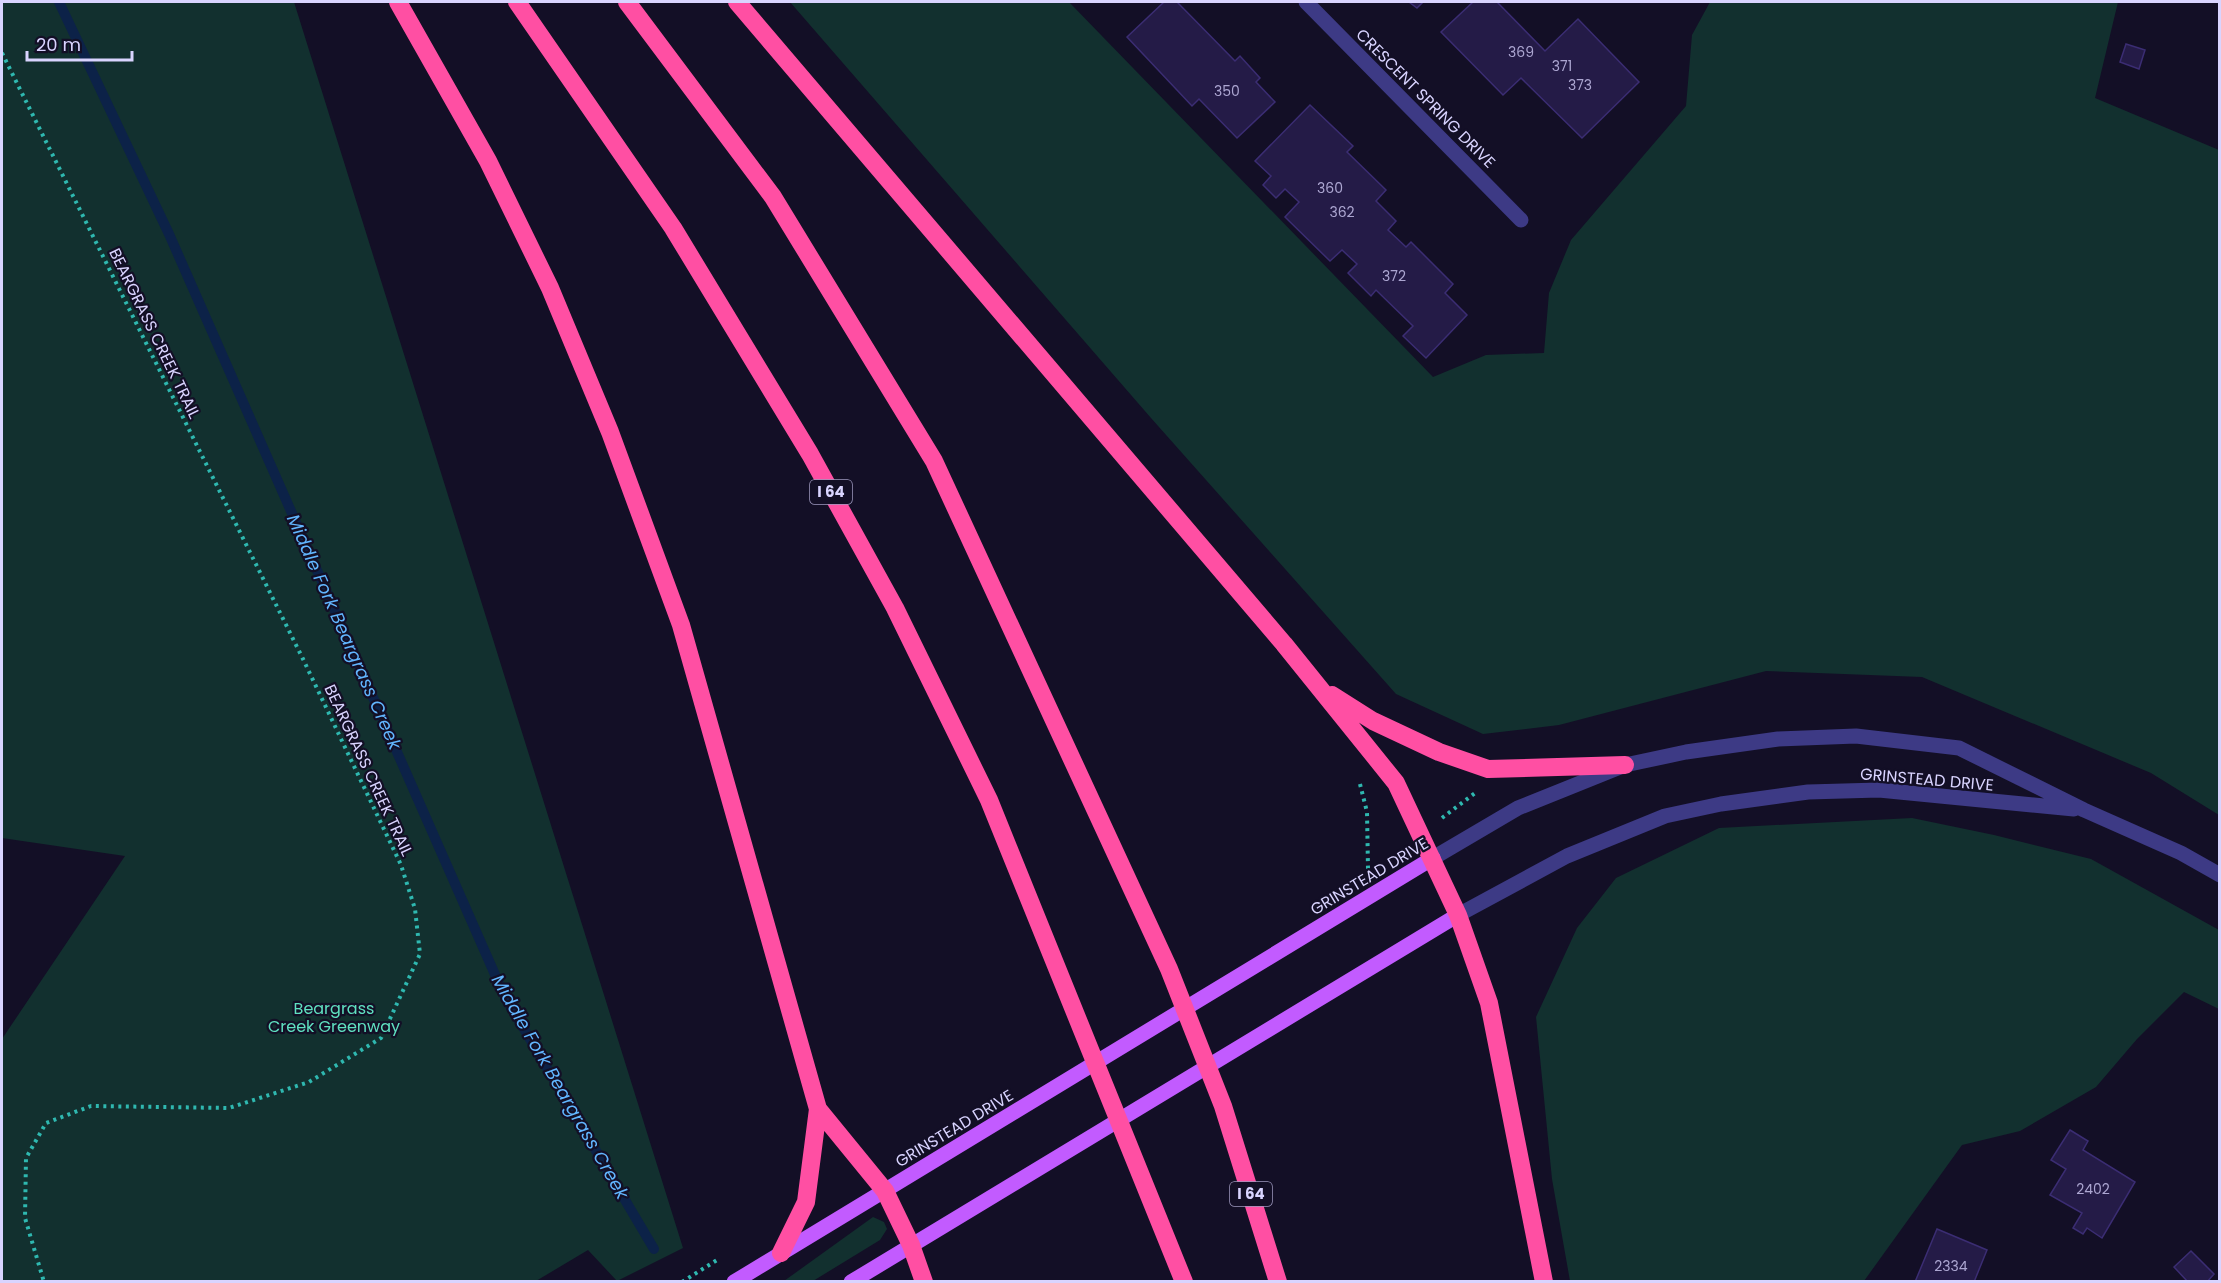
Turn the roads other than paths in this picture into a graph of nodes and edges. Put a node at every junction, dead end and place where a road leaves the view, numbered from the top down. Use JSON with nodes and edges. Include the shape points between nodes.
{"nodes":[{"id":1,"x":398,"y":2,"type":"edge"},
{"id":2,"x":517,"y":2,"type":"edge"},
{"id":3,"x":627,"y":2,"type":"edge"},
{"id":4,"x":737,"y":2,"type":"edge"},
{"id":5,"x":1306,"y":2,"type":"edge"},
{"id":6,"x":1521,"y":220,"type":"dead end"},
{"id":7,"x":1318,"y":686,"type":"junction"},
{"id":8,"x":1624,"y":765,"type":"junction"},
{"id":9,"x":2084,"y":810,"type":"junction"},
{"id":10,"x":1433,"y":858,"type":"junction"},
{"id":11,"x":2220,"y":874,"type":"edge"},
{"id":12,"x":1458,"y":915,"type":"junction"},
{"id":13,"x":818,"y":1109,"type":"junction"},
{"id":14,"x":885,"y":1191,"type":"junction"},
{"id":15,"x":911,"y":1245,"type":"junction"},
{"id":16,"x":781,"y":1253,"type":"junction"},
{"id":17,"x":734,"y":1281,"type":"edge"},
{"id":18,"x":851,"y":1281,"type":"edge"},
{"id":19,"x":924,"y":1281,"type":"edge"},
{"id":20,"x":1184,"y":1281,"type":"edge"},
{"id":21,"x":1278,"y":1281,"type":"edge"},
{"id":22,"x":1544,"y":1281,"type":"edge"}],
"edges":[{"from":1,"to":13,"type":"highway","via":[[488,161],[550,288],[610,432],[681,625]]},
{"from":2,"to":20,"type":"highway","number":"I 64","via":[[672,228],[822,475],[895,608],[989,800]]},
{"from":3,"to":21,"type":"highway","number":"I 64","via":[[773,197],[934,460],[1169,969],[1224,1106]]},
{"from":4,"to":7,"type":"highway"},
{"from":5,"to":6,"type":"street","name":"CRESCENT SPRING DRIVE"},
{"from":7,"to":8,"type":"highway","via":[[1373,721],[1439,752],[1488,769]]},
{"from":7,"to":10,"type":"highway","via":[[1396,783]]},
{"from":8,"to":9,"type":"street","name":"GRINSTEAD DRIVE","via":[[1778,739],[1856,736],[1959,748]]},
{"from":8,"to":10,"type":"street","name":"GRINSTEAD DRIVE","via":[[1518,808]]},
{"from":9,"to":11,"type":"street","name":"GRINSTEAD DRIVE"},
{"from":9,"to":12,"type":"street","name":"GRINSTEAD DRIVE","via":[[1879,790],[1808,792],[1721,804],[1665,816],[1567,856]]},
{"from":10,"to":12,"type":"highway"},
{"from":10,"to":14,"type":"main road","name":"GRINSTEAD DRIVE"},
{"from":12,"to":15,"type":"main road","name":"GRINSTEAD DRIVE"},
{"from":12,"to":22,"type":"highway","via":[[1489,1002]]},
{"from":13,"to":14,"type":"highway"},
{"from":13,"to":16,"type":"highway","via":[[806,1202]]},
{"from":14,"to":15,"type":"highway"},
{"from":14,"to":16,"type":"main road","name":"GRINSTEAD DRIVE"},
{"from":15,"to":18,"type":"main road","name":"GRINSTEAD DRIVE"},
{"from":15,"to":19,"type":"highway"},
{"from":16,"to":17,"type":"main road","name":"GRINSTEAD DRIVE"}]}
